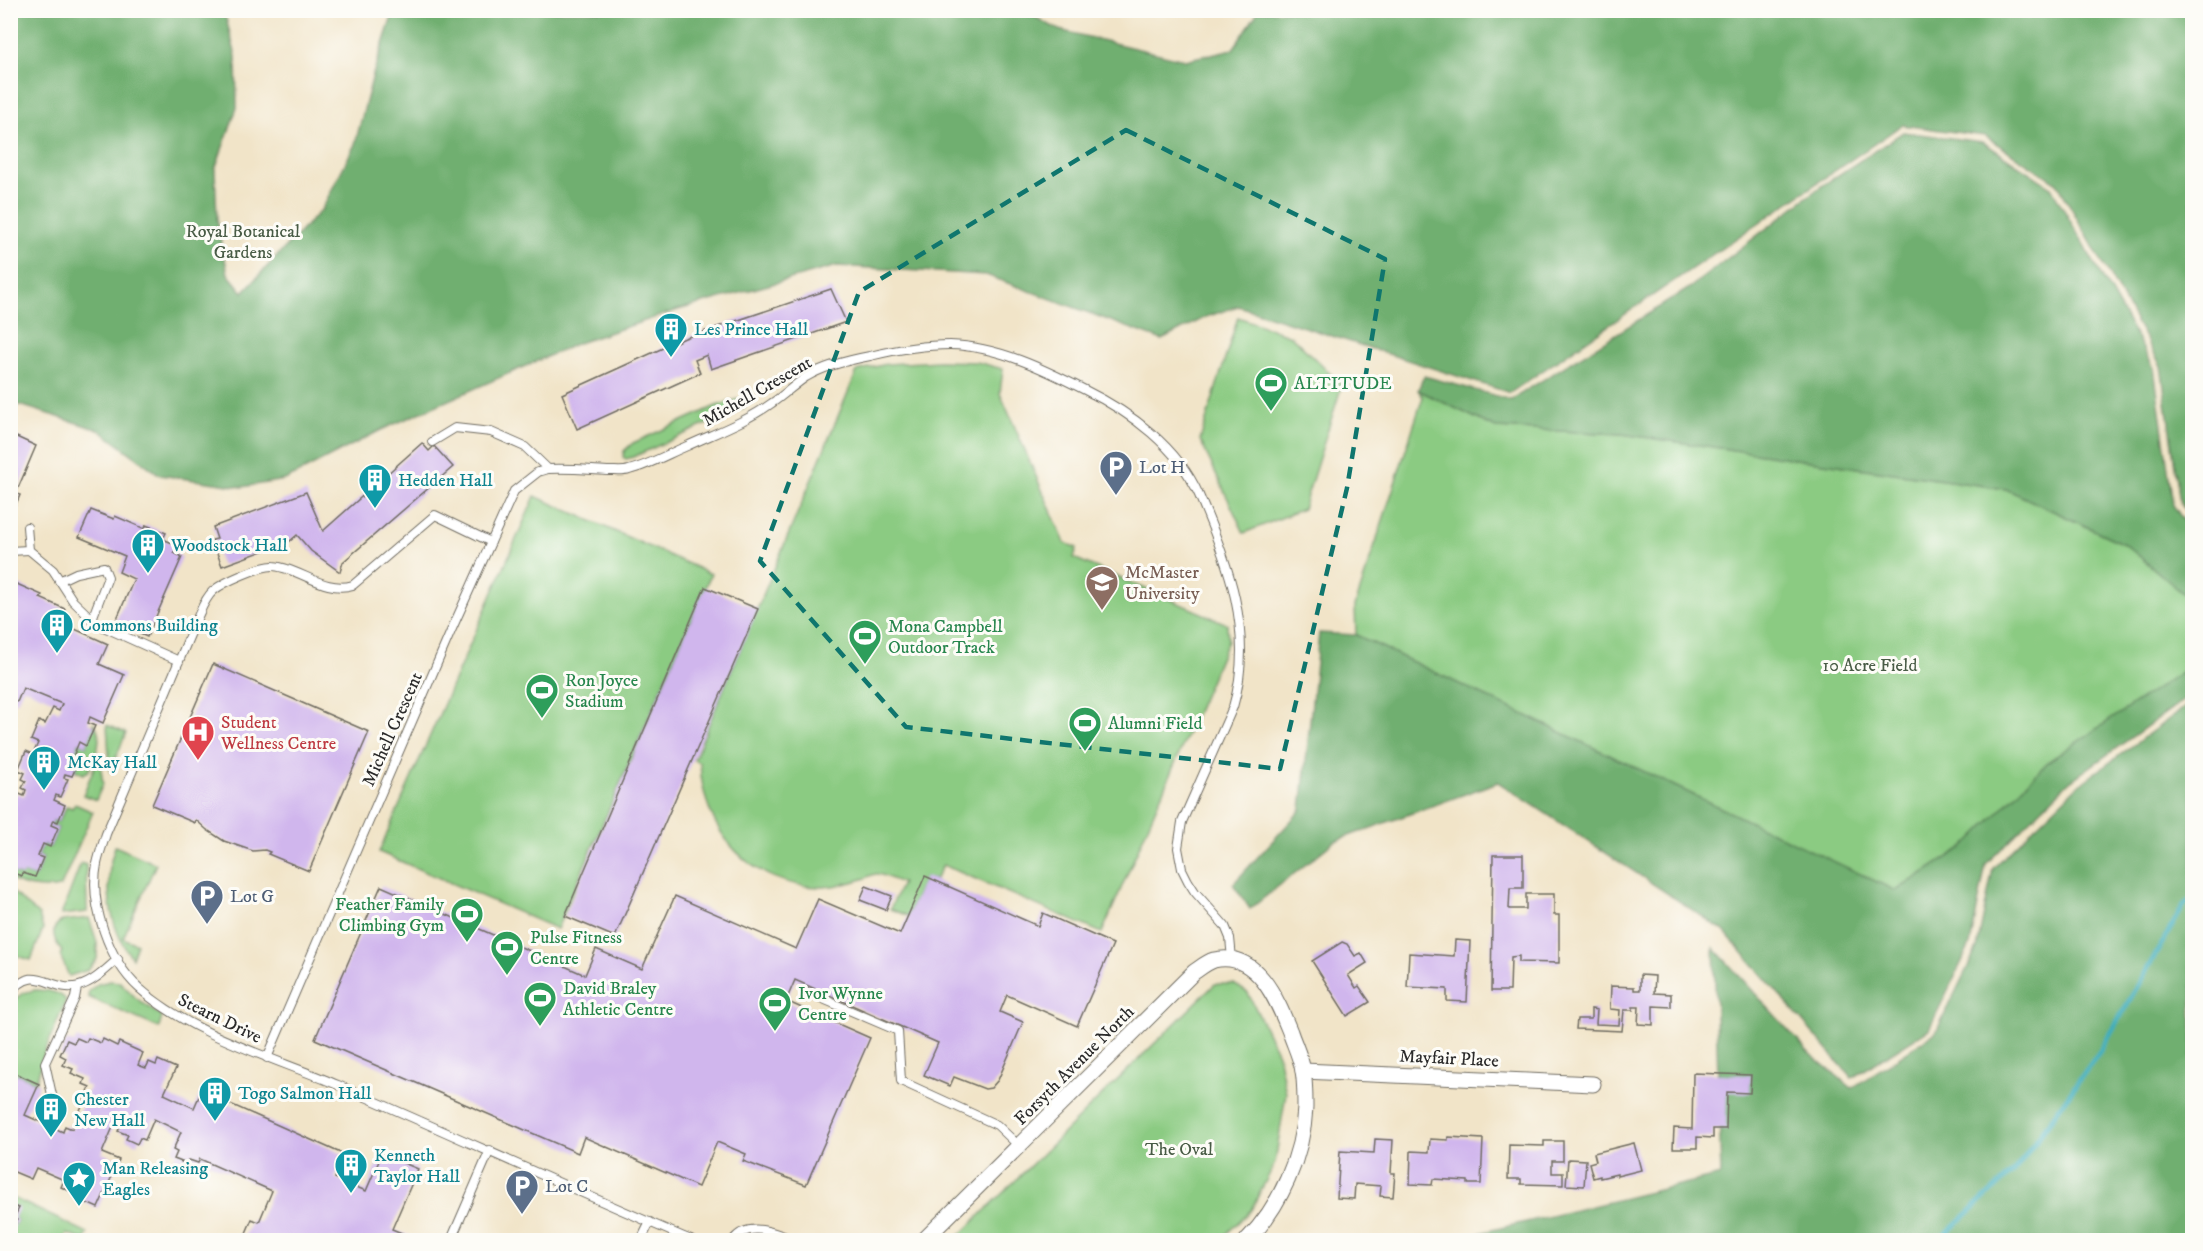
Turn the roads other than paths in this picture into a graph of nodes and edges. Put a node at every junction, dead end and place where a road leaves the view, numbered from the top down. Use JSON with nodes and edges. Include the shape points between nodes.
{"nodes":[{"id":1,"x":432,"y":442,"type":"dead end"},
{"id":2,"x":548,"y":469,"type":"junction"},
{"id":3,"x":27,"y":527,"type":"dead end"},
{"id":4,"x":491,"y":542,"type":"junction"},
{"id":5,"x":10,"y":550,"type":"edge"},
{"id":6,"x":28,"y":550,"type":"junction"},
{"id":7,"x":60,"y":581,"type":"junction"},
{"id":8,"x":92,"y":619,"type":"junction"},
{"id":9,"x":179,"y":661,"type":"junction"},
{"id":10,"x":118,"y":959,"type":"junction"},
{"id":11,"x":1232,"y":959,"type":"junction"},
{"id":12,"x":78,"y":987,"type":"junction"},
{"id":13,"x":808,"y":993,"type":"dead end"},
{"id":14,"x":10,"y":994,"type":"edge"},
{"id":15,"x":267,"y":1058,"type":"junction"},
{"id":16,"x":1303,"y":1071,"type":"junction"},
{"id":17,"x":1593,"y":1084,"type":"dead end"},
{"id":18,"x":54,"y":1104,"type":"dead end"},
{"id":19,"x":1020,"y":1147,"type":"junction"},
{"id":20,"x":490,"y":1150,"type":"junction"},
{"id":21,"x":650,"y":1222,"type":"junction"},
{"id":22,"x":451,"y":1240,"type":"edge"},
{"id":23,"x":641,"y":1240,"type":"edge"},
{"id":24,"x":691,"y":1240,"type":"edge"},
{"id":25,"x":733,"y":1240,"type":"edge"},
{"id":26,"x":794,"y":1240,"type":"edge"},
{"id":27,"x":924,"y":1240,"type":"edge"},
{"id":28,"x":1247,"y":1240,"type":"edge"}],
"edges":[{"from":1,"to":2,"type":"lane","via":[[455,428],[491,432],[525,447]]},
{"from":2,"to":4,"type":"lane","name":"Michell Crescent","via":[[514,491]]},
{"from":2,"to":11,"type":"lane","name":"Michell Crescent","via":[[628,471],[723,430],[767,406],[808,375],[887,352],[924,346],[977,348],[1059,376],[1130,417],[1176,457],[1194,484],[1229,571],[1241,631],[1241,672],[1233,707],[1182,822],[1178,848],[1188,881],[1225,926]]},
{"from":3,"to":6,"type":"lane"},
{"from":4,"to":9,"type":"lane","name":"Stearn Drive","via":[[435,515],[353,585],[332,587],[272,566],[255,571],[214,591],[206,600]]},
{"from":4,"to":15,"type":"lane","name":"Michell Crescent"},
{"from":5,"to":6,"type":"lane"},
{"from":6,"to":7,"type":"lane"},
{"from":7,"to":8,"type":"lane"},
{"from":7,"to":8,"type":"lane","via":[[104,567],[108,577]]},
{"from":8,"to":9,"type":"lane"},
{"from":9,"to":10,"type":"lane","name":"Stearn Drive","via":[[97,864],[95,891],[99,914]]},
{"from":10,"to":12,"type":"lane"},
{"from":10,"to":15,"type":"lane","name":"Stearn Drive","via":[[139,988],[176,1015]]},
{"from":11,"to":16,"type":"street","via":[[1250,967],[1264,980],[1278,1003]]},
{"from":11,"to":19,"type":"street","name":"Forsyth Avenue North","via":[[1212,960],[1194,972]]},
{"from":12,"to":14,"type":"lane","via":[[31,978]]},
{"from":12,"to":18,"type":"lane","via":[[45,1063]]},
{"from":13,"to":19,"type":"lane","via":[[898,1031],[901,1081],[997,1125]]},
{"from":15,"to":20,"type":"lane","name":"Stearn Drive"},
{"from":16,"to":17,"type":"street","name":"Mayfair Place"},
{"from":16,"to":28,"type":"street","via":[[1305,1109],[1299,1146],[1286,1185]]},
{"from":19,"to":27,"type":"street","name":"Forsyth Avenue North"},
{"from":20,"to":21,"type":"lane","name":"Stearn Drive"},
{"from":20,"to":22,"type":"lane"},
{"from":21,"to":23,"type":"lane"},
{"from":21,"to":24,"type":"lane","name":"Stearn Drive"},
{"from":25,"to":26,"type":"lane","via":[[757,1229]]}]}
